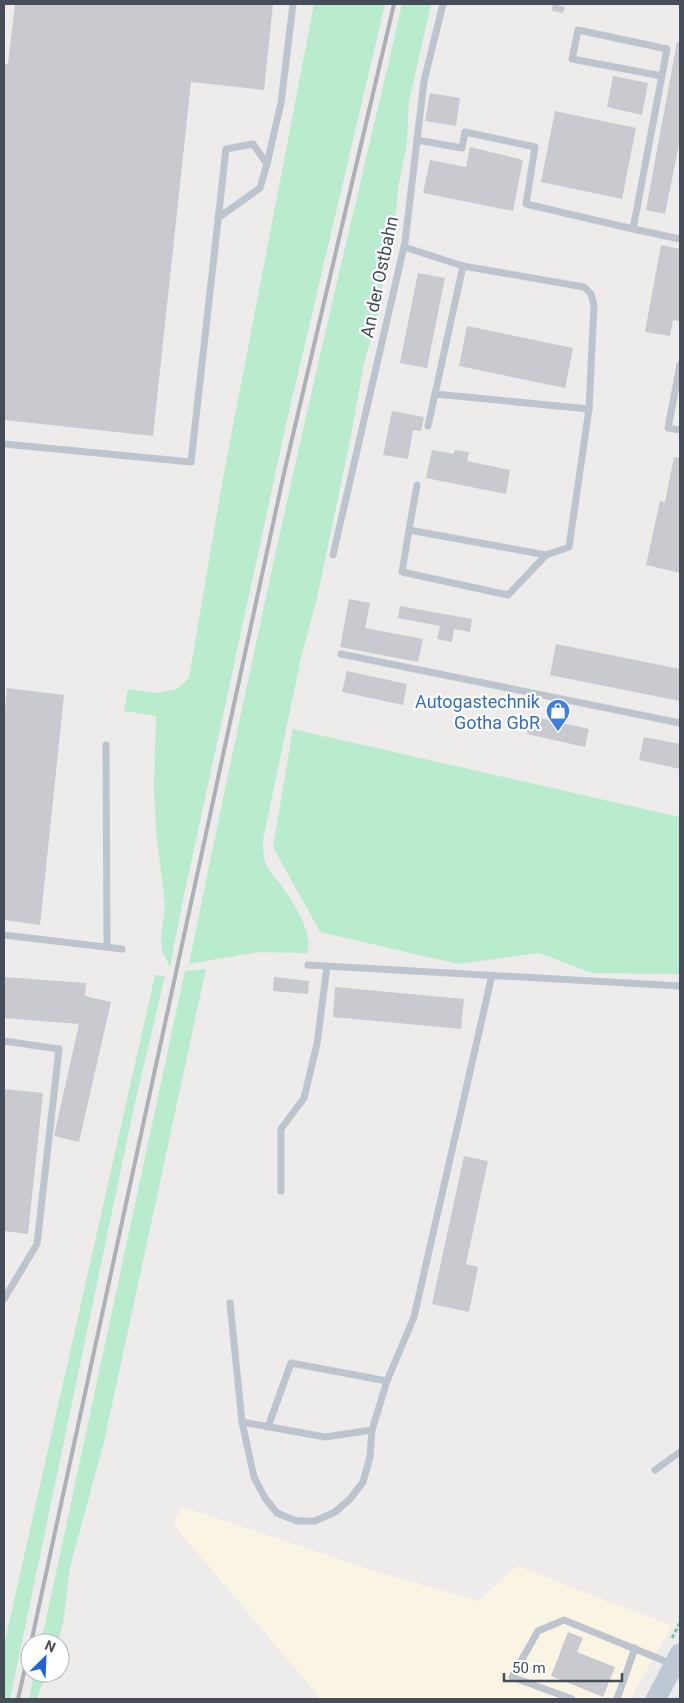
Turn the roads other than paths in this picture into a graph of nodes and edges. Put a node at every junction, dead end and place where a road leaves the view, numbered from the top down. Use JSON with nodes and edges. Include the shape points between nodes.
{"nodes":[{"id":1,"x":293,"y":4,"type":"edge"},
{"id":2,"x":443,"y":4,"type":"edge"},
{"id":3,"x":662,"y":76,"type":"junction"},
{"id":4,"x":417,"y":140,"type":"junction"},
{"id":5,"x":267,"y":164,"type":"junction"},
{"id":6,"x":218,"y":218,"type":"junction"},
{"id":7,"x":633,"y":229,"type":"junction"},
{"id":8,"x":680,"y":239,"type":"edge"},
{"id":9,"x":404,"y":247,"type":"junction"},
{"id":10,"x":463,"y":266,"type":"junction"},
{"id":11,"x":680,"y":365,"type":"edge"},
{"id":12,"x":435,"y":394,"type":"junction"},
{"id":13,"x":589,"y":409,"type":"junction"},
{"id":14,"x":428,"y":426,"type":"dead end"},
{"id":15,"x":680,"y":430,"type":"edge"},
{"id":16,"x":4,"y":444,"type":"edge"},
{"id":17,"x":417,"y":486,"type":"dead end"},
{"id":18,"x":409,"y":530,"type":"junction"},
{"id":19,"x":546,"y":554,"type":"junction"},
{"id":20,"x":333,"y":555,"type":"dead end"},
{"id":21,"x":341,"y":654,"type":"dead end"},
{"id":22,"x":680,"y":723,"type":"edge"},
{"id":23,"x":106,"y":745,"type":"dead end"},
{"id":24,"x":4,"y":935,"type":"edge"},
{"id":25,"x":107,"y":947,"type":"junction"},
{"id":26,"x":122,"y":949,"type":"dead end"},
{"id":27,"x":308,"y":965,"type":"dead end"},
{"id":28,"x":327,"y":966,"type":"junction"},
{"id":29,"x":492,"y":975,"type":"junction"},
{"id":30,"x":680,"y":986,"type":"edge"},
{"id":31,"x":4,"y":1042,"type":"edge"},
{"id":32,"x":281,"y":1191,"type":"dead end"},
{"id":33,"x":4,"y":1299,"type":"edge"},
{"id":34,"x":230,"y":1303,"type":"dead end"},
{"id":35,"x":387,"y":1382,"type":"junction"},
{"id":36,"x":242,"y":1422,"type":"junction"},
{"id":37,"x":268,"y":1427,"type":"junction"},
{"id":38,"x":372,"y":1430,"type":"junction"},
{"id":39,"x":680,"y":1452,"type":"edge"},
{"id":40,"x":655,"y":1470,"type":"dead end"},
{"id":41,"x":635,"y":1648,"type":"junction"},
{"id":42,"x":677,"y":1659,"type":"edge"},
{"id":43,"x":572,"y":1699,"type":"edge"},
{"id":44,"x":616,"y":1699,"type":"edge"},
{"id":45,"x":656,"y":1699,"type":"edge"}],
"edges":[{"from":1,"to":5,"type":"lane","via":[[281,104]]},
{"from":2,"to":4,"type":"lane","name":"An der Ostbahn","via":[[424,81]]},
{"from":3,"to":3,"type":"lane","via":[[667,49],[578,30],[572,59]]},
{"from":3,"to":7,"type":"lane"},
{"from":4,"to":7,"type":"lane","via":[[462,148],[465,132],[535,147],[526,204]]},
{"from":4,"to":9,"type":"lane","name":"An der Ostbahn"},
{"from":5,"to":6,"type":"lane","via":[[260,188]]},
{"from":5,"to":6,"type":"lane","via":[[253,144],[226,150]]},
{"from":6,"to":16,"type":"lane","via":[[191,462]]},
{"from":7,"to":8,"type":"lane"},
{"from":9,"to":10,"type":"lane"},
{"from":9,"to":20,"type":"lane","name":"An der Ostbahn"},
{"from":10,"to":12,"type":"lane"},
{"from":10,"to":13,"type":"lane","via":[[584,287],[591,294],[594,305]]},
{"from":11,"to":15,"type":"lane","via":[[668,428]]},
{"from":12,"to":13,"type":"lane"},
{"from":12,"to":14,"type":"lane"},
{"from":13,"to":19,"type":"lane","via":[[569,547]]},
{"from":17,"to":18,"type":"lane"},
{"from":18,"to":19,"type":"lane"},
{"from":18,"to":19,"type":"lane","via":[[402,572],[508,595]]},
{"from":21,"to":22,"type":"lane"},
{"from":23,"to":25,"type":"lane"},
{"from":24,"to":25,"type":"lane"},
{"from":25,"to":26,"type":"lane"},
{"from":27,"to":28,"type":"lane"},
{"from":28,"to":29,"type":"lane"},
{"from":28,"to":32,"type":"lane","via":[[317,1044],[304,1098],[280,1129]]},
{"from":29,"to":30,"type":"lane"},
{"from":29,"to":35,"type":"lane","via":[[414,1316]]},
{"from":31,"to":33,"type":"lane","via":[[59,1049],[37,1244]]},
{"from":34,"to":36,"type":"lane"},
{"from":35,"to":37,"type":"lane","via":[[291,1363]]},
{"from":35,"to":38,"type":"lane"},
{"from":36,"to":37,"type":"lane"},
{"from":36,"to":38,"type":"lane","via":[[254,1477],[265,1498],[277,1513],[297,1520],[315,1521],[335,1512],[350,1498],[363,1482],[370,1457]]},
{"from":37,"to":38,"type":"lane","via":[[325,1437]]},
{"from":39,"to":40,"type":"lane"},
{"from":41,"to":42,"type":"lane"},
{"from":41,"to":43,"type":"lane","via":[[564,1620],[538,1631],[512,1677]]},
{"from":41,"to":44,"type":"lane"},
{"from":42,"to":45,"type":"street"}]}
